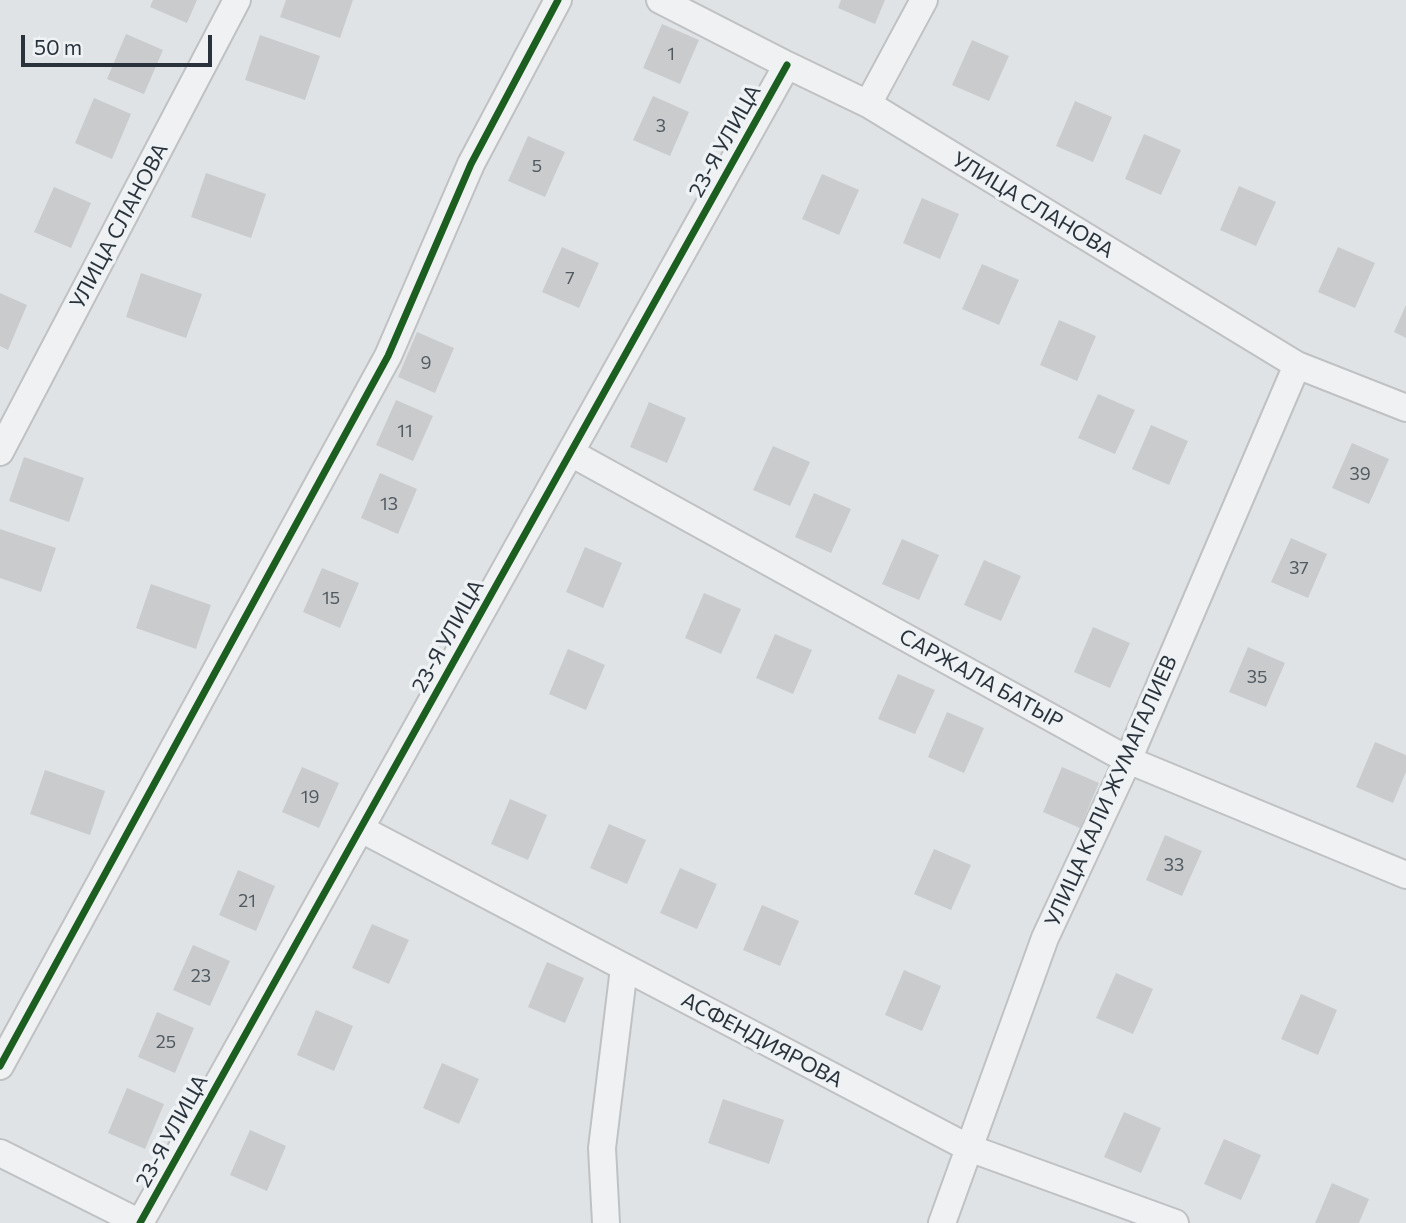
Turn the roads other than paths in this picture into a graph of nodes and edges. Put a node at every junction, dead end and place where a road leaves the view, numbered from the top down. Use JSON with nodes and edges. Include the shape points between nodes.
{"nodes":[{"id":1,"x":237,"y":0,"type":"edge"},
{"id":2,"x":558,"y":0,"type":"edge"},
{"id":3,"x":660,"y":0,"type":"edge"},
{"id":4,"x":924,"y":0,"type":"edge"},
{"id":5,"x":787,"y":65,"type":"junction"},
{"id":6,"x":869,"y":104,"type":"junction"},
{"id":7,"x":1297,"y":365,"type":"junction"},
{"id":8,"x":1406,"y":408,"type":"edge"},
{"id":9,"x":0,"y":452,"type":"edge"},
{"id":10,"x":571,"y":453,"type":"junction"},
{"id":11,"x":1128,"y":760,"type":"junction"},
{"id":12,"x":360,"y":829,"type":"junction"},
{"id":13,"x":1406,"y":875,"type":"edge"},
{"id":14,"x":624,"y":968,"type":"junction"},
{"id":15,"x":0,"y":1066,"type":"edge"},
{"id":16,"x":969,"y":1148,"type":"junction"},
{"id":17,"x":0,"y":1153,"type":"edge"},
{"id":18,"x":140,"y":1223,"type":"edge"},
{"id":19,"x":606,"y":1223,"type":"edge"},
{"id":20,"x":942,"y":1223,"type":"edge"},
{"id":21,"x":1175,"y":1223,"type":"edge"}],
"edges":[{"from":1,"to":9,"type":"street","name":"УЛИЦА СЛАНОВА"},
{"from":2,"to":15,"type":"street","via":[[471,164],[388,356]]},
{"from":3,"to":5,"type":"street","name":"УЛИЦА СЛАНОВА"},
{"from":4,"to":6,"type":"street"},
{"from":5,"to":6,"type":"street","name":"УЛИЦА СЛАНОВА"},
{"from":5,"to":10,"type":"street","name":"23-Я УЛИЦА"},
{"from":6,"to":7,"type":"street","name":"УЛИЦА СЛАНОВА"},
{"from":7,"to":8,"type":"street","name":"УЛИЦА СЛАНОВА"},
{"from":7,"to":11,"type":"street","name":"УЛИЦА КАЛИ ЖУМАГАЛИЕВ"},
{"from":10,"to":11,"type":"street","name":"САРЖАЛА БАТЫР"},
{"from":10,"to":12,"type":"street","name":"23-Я УЛИЦА"},
{"from":11,"to":13,"type":"street","name":"САРЖАЛА БАТЫР"},
{"from":11,"to":16,"type":"street","name":"УЛИЦА КАЛИ ЖУМАГАЛИЕВ","via":[[1045,938]]},
{"from":12,"to":14,"type":"street","name":"АСФЕНДИЯРОВА"},
{"from":12,"to":18,"type":"street","name":"23-Я УЛИЦА"},
{"from":14,"to":16,"type":"street","name":"АСФЕНДИЯРОВА"},
{"from":14,"to":19,"type":"street","via":[[602,1149]]},
{"from":16,"to":20,"type":"street","name":"УЛИЦА КАЛИ ЖУМАГАЛИЕВ"},
{"from":16,"to":21,"type":"street","name":"АСФЕНДИЯРОВА"},
{"from":17,"to":18,"type":"street"}]}
